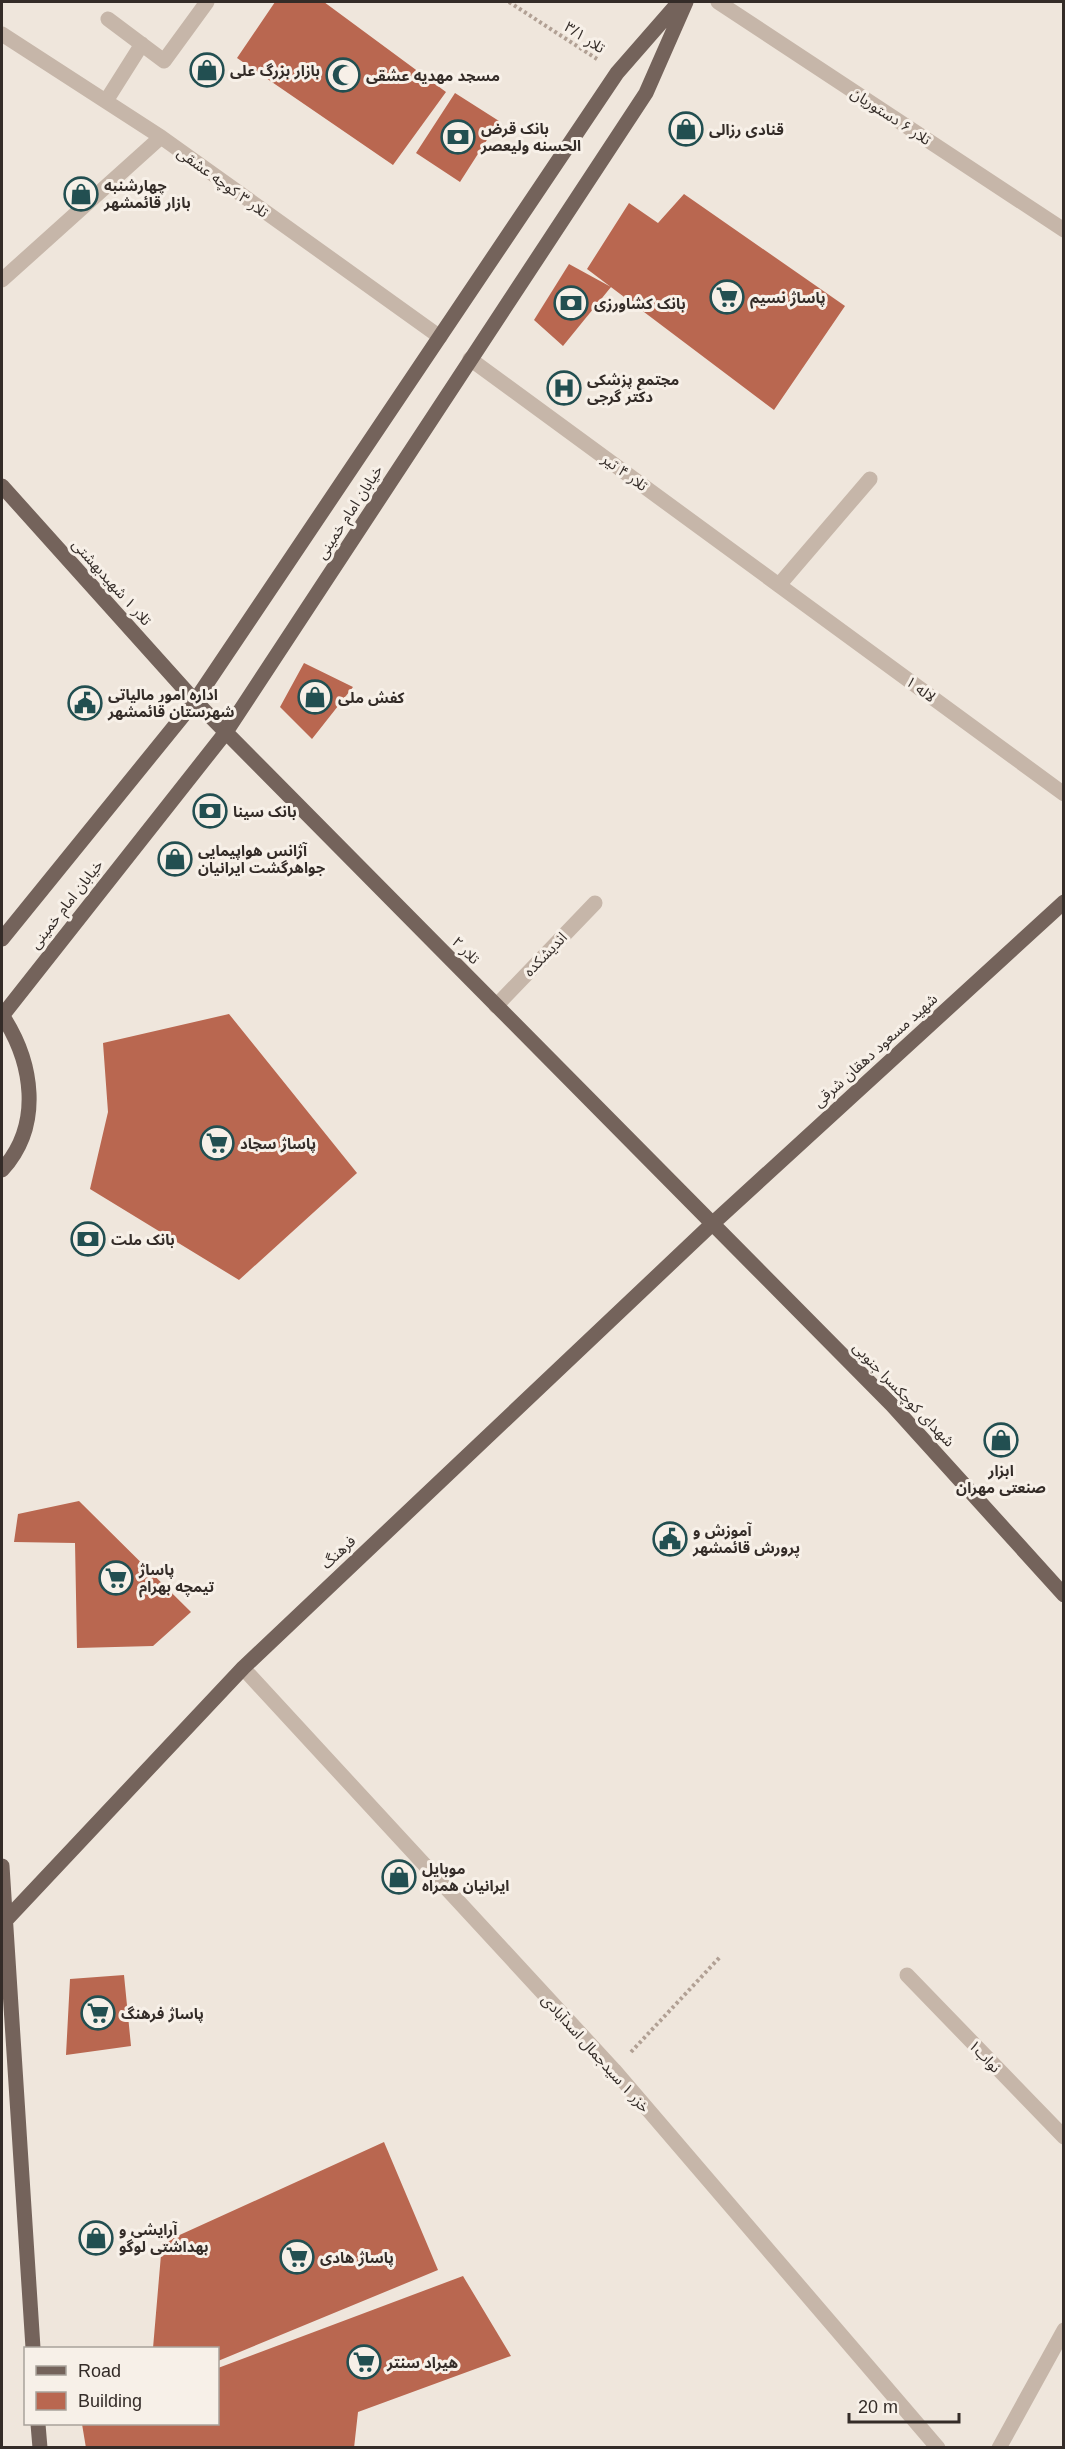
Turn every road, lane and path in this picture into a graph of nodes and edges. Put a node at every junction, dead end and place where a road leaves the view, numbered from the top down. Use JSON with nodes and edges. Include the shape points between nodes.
{"nodes":[{"id":1,"x":207,"y":2,"type":"edge"},
{"id":2,"x":509,"y":2,"type":"edge"},
{"id":3,"x":679,"y":2,"type":"edge"},
{"id":4,"x":686,"y":2,"type":"edge"},
{"id":5,"x":718,"y":2,"type":"edge"},
{"id":6,"x":108,"y":19,"type":"dead end"},
{"id":7,"x":2,"y":33,"type":"edge"},
{"id":8,"x":142,"y":44,"type":"junction"},
{"id":9,"x":617,"y":72,"type":"junction"},
{"id":10,"x":106,"y":101,"type":"junction"},
{"id":11,"x":161,"y":137,"type":"junction"},
{"id":12,"x":1064,"y":230,"type":"edge"},
{"id":13,"x":2,"y":280,"type":"edge"},
{"id":14,"x":440,"y":337,"type":"junction"},
{"id":15,"x":470,"y":359,"type":"junction"},
{"id":16,"x":870,"y":479,"type":"dead end"},
{"id":17,"x":2,"y":486,"type":"edge"},
{"id":18,"x":779,"y":585,"type":"junction"},
{"id":19,"x":195,"y":701,"type":"junction"},
{"id":20,"x":226,"y":732,"type":"junction"},
{"id":21,"x":1064,"y":794,"type":"edge"},
{"id":22,"x":1064,"y":902,"type":"edge"},
{"id":23,"x":595,"y":903,"type":"dead end"},
{"id":24,"x":2,"y":939,"type":"edge"},
{"id":25,"x":496,"y":1006,"type":"junction"},
{"id":26,"x":2,"y":1015,"type":"edge"},
{"id":27,"x":2,"y":1170,"type":"edge"},
{"id":28,"x":711,"y":1225,"type":"junction"},
{"id":29,"x":1064,"y":1595,"type":"edge"},
{"id":30,"x":243,"y":1668,"type":"junction"},
{"id":31,"x":2,"y":1866,"type":"edge"},
{"id":32,"x":3,"y":1919,"type":"edge"},
{"id":33,"x":720,"y":1957,"type":"dead end"},
{"id":34,"x":907,"y":1975,"type":"dead end"},
{"id":35,"x":614,"y":2070,"type":"junction"},
{"id":36,"x":1064,"y":2137,"type":"edge"},
{"id":37,"x":1064,"y":2330,"type":"edge"},
{"id":38,"x":33,"y":2347,"type":"edge"},
{"id":39,"x":38,"y":2425,"type":"edge"},
{"id":40,"x":40,"y":2448,"type":"edge"},
{"id":41,"x":938,"y":2448,"type":"edge"},
{"id":42,"x":999,"y":2448,"type":"edge"}],
"edges":[{"from":1,"to":8,"type":"street","via":[[164,61]]},
{"from":2,"to":9,"type":"path","name":"تلار ۳/۱"},
{"from":3,"to":9,"type":"main road","name":"خیابان امام خمینی"},
{"from":4,"to":15,"type":"main road","name":"خیابان امام خمینی","via":[[646,93]]},
{"from":5,"to":12,"type":"street","name":"تلار ۶ دستوریان"},
{"from":6,"to":8,"type":"street"},
{"from":7,"to":10,"type":"street","name":"تلار ۳ کوچه عشقی"},
{"from":8,"to":10,"type":"street"},
{"from":9,"to":14,"type":"main road","name":"خیابان امام خمینی"},
{"from":10,"to":11,"type":"street","name":"تلار ۳ کوچه عشقی"},
{"from":11,"to":13,"type":"street"},
{"from":11,"to":14,"type":"street","name":"تلار ۳ کوچه عشقی"},
{"from":14,"to":19,"type":"main road","name":"خیابان امام خمینی"},
{"from":15,"to":18,"type":"street","name":"تلار ۴ تیر"},
{"from":15,"to":20,"type":"main road","name":"خیابان امام خمینی"},
{"from":16,"to":18,"type":"street"},
{"from":17,"to":19,"type":"main road","name":"تلار ۱ شهیدبهشتی"},
{"from":18,"to":21,"type":"street","name":"لاله ۱"},
{"from":19,"to":20,"type":"main road","name":"تلار ۲"},
{"from":19,"to":24,"type":"main road","name":"خیابان امام خمینی"},
{"from":20,"to":25,"type":"main road","name":"تلار ۲"},
{"from":20,"to":26,"type":"main road","name":"خیابان امام خمینی"},
{"from":22,"to":28,"type":"main road","name":"شهید مسعود دهقان شرقی"},
{"from":23,"to":25,"type":"street","name":"اندیشکده"},
{"from":25,"to":28,"type":"main road","name":"تلار ۲"},
{"from":26,"to":27,"type":"main road","via":[[21,1049],[30,1087],[26,1126]]},
{"from":28,"to":29,"type":"main road","name":"شهدای کوچکسرا جنوبی","via":[[892,1405]]},
{"from":28,"to":30,"type":"main road","name":"فرهنگ"},
{"from":30,"to":32,"type":"main road","name":"فرهنگ"},
{"from":30,"to":35,"type":"street","name":"خزر ۱ سیدجمال اسدآبادی"},
{"from":31,"to":32,"type":"main road"},
{"from":32,"to":38,"type":"main road"},
{"from":33,"to":35,"type":"path"},
{"from":34,"to":36,"type":"street","name":"نواب۱"},
{"from":35,"to":41,"type":"street","name":"خزر ۱ سیدجمال اسدآبادی"},
{"from":37,"to":42,"type":"street"},
{"from":39,"to":40,"type":"main road"}]}
